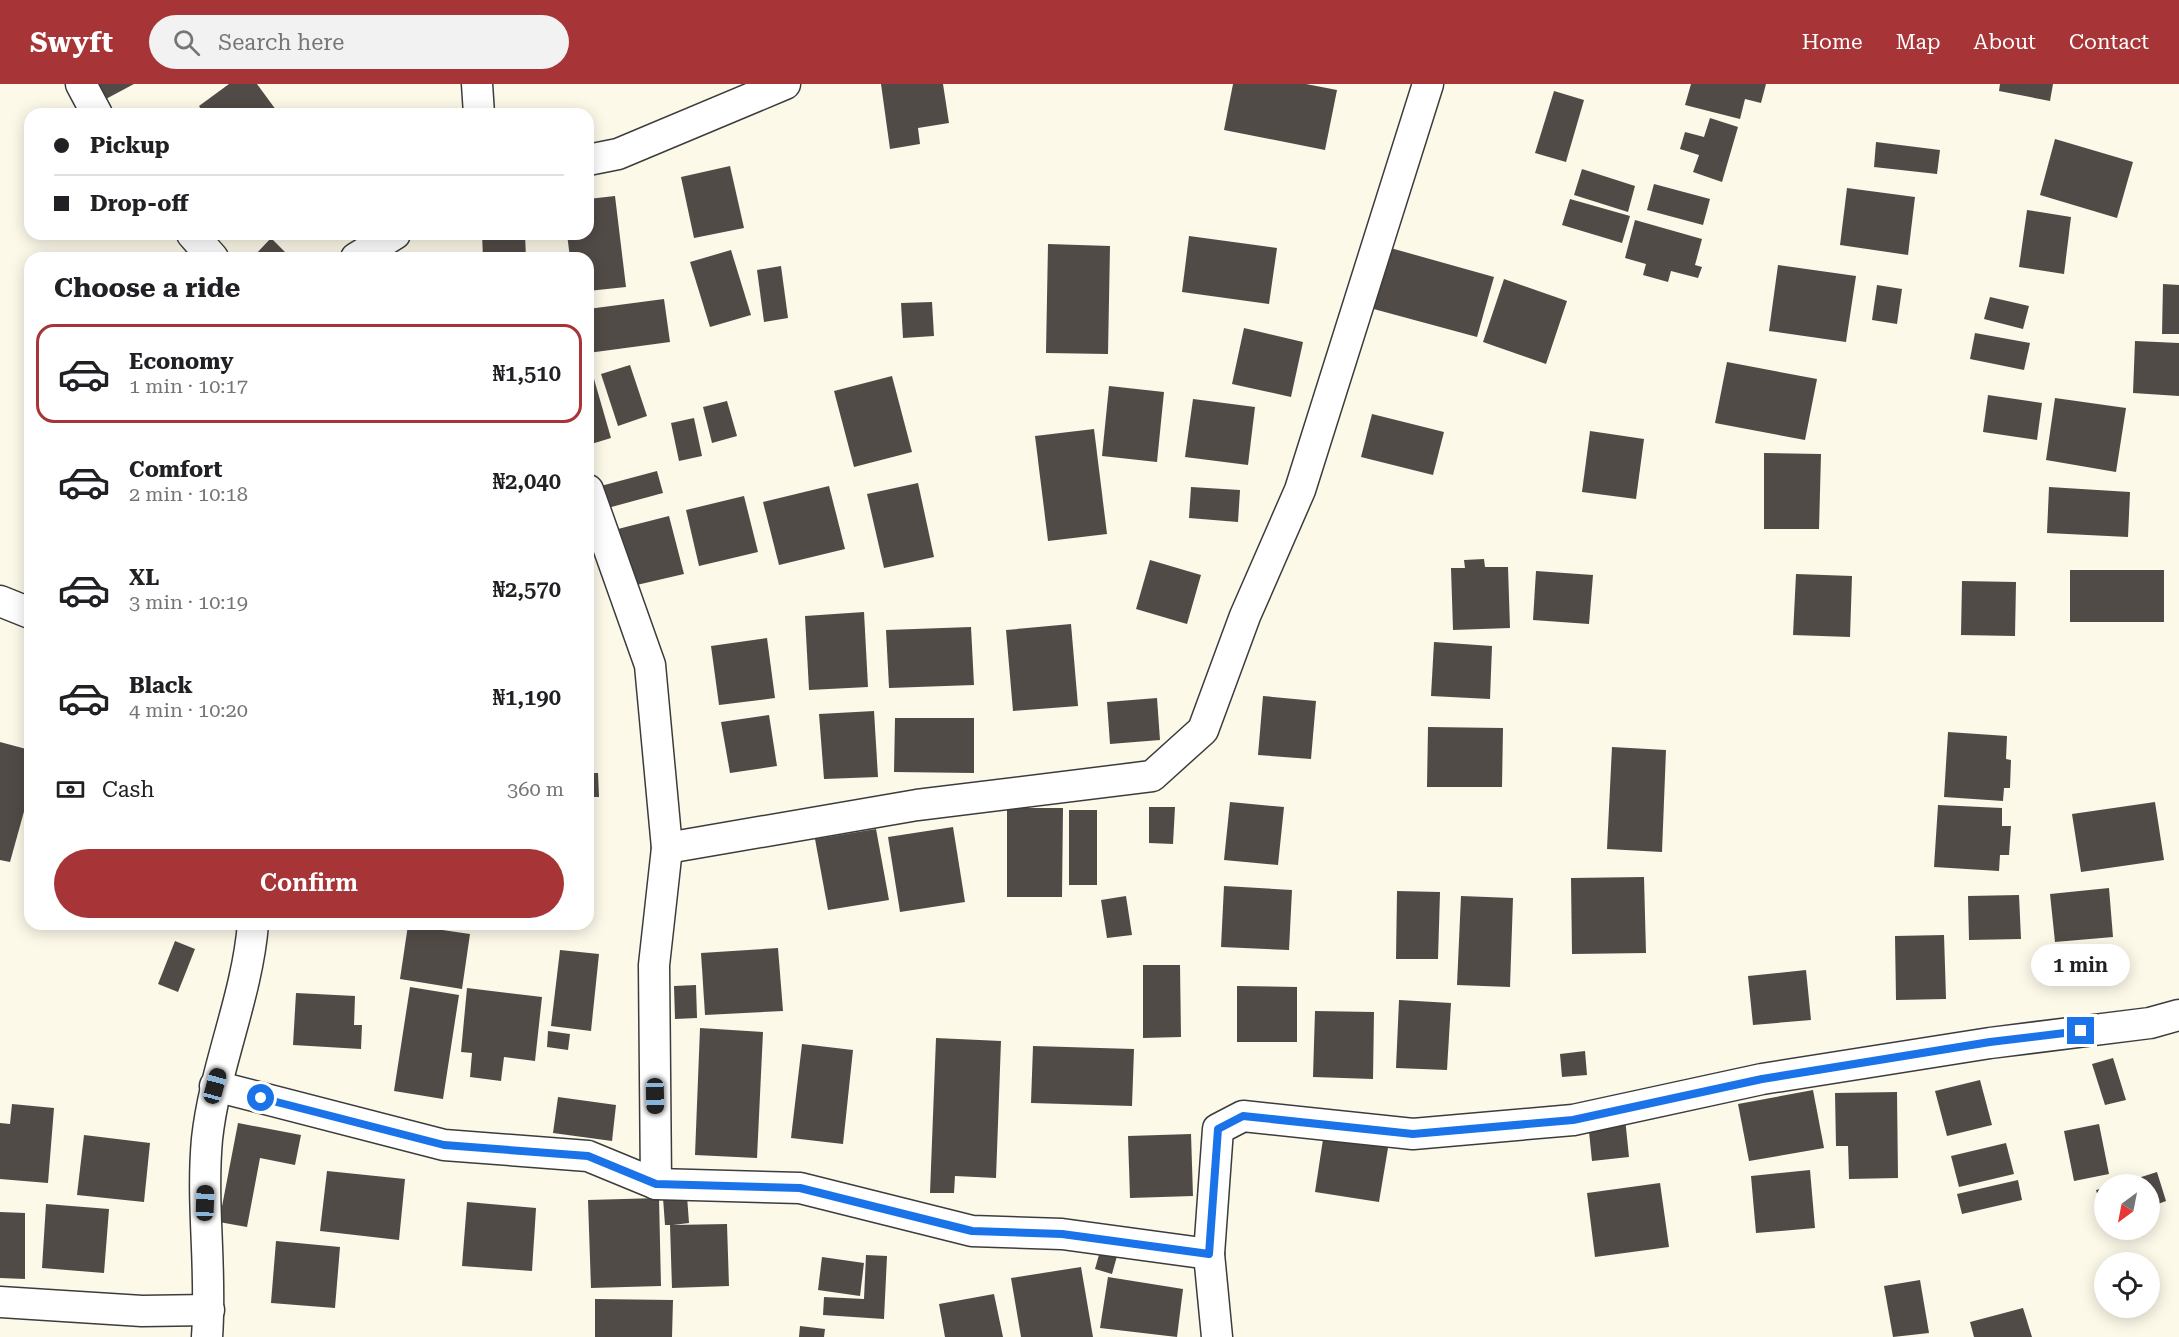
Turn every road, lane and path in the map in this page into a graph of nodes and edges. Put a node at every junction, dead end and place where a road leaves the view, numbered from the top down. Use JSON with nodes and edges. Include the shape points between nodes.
{"nodes":[{"id":1,"x":81,"y":84,"type":"edge"},
{"id":2,"x":477,"y":84,"type":"edge"},
{"id":3,"x":784,"y":84,"type":"edge"},
{"id":4,"x":1428,"y":84,"type":"edge"},
{"id":5,"x":94,"y":108,"type":"edge"},
{"id":6,"x":479,"y":108,"type":"edge"},
{"id":7,"x":594,"y":159,"type":"edge"},
{"id":8,"x":197,"y":240,"type":"edge"},
{"id":9,"x":385,"y":240,"type":"edge"},
{"id":10,"x":208,"y":252,"type":"edge"},
{"id":11,"x":366,"y":252,"type":"edge"},
{"id":12,"x":594,"y":507,"type":"edge"},
{"id":13,"x":0,"y":601,"type":"edge"},
{"id":14,"x":24,"y":611,"type":"edge"},
{"id":15,"x":667,"y":849,"type":"junction"},
{"id":16,"x":252,"y":930,"type":"edge"},
{"id":17,"x":2179,"y":1015,"type":"edge"},
{"id":18,"x":215,"y":1086,"type":"junction"},
{"id":19,"x":656,"y":1184,"type":"junction"},
{"id":20,"x":1209,"y":1254,"type":"junction"},
{"id":21,"x":0,"y":1302,"type":"edge"},
{"id":22,"x":208,"y":1323,"type":"edge"},
{"id":23,"x":1217,"y":1337,"type":"edge"}],
"edges":[{"from":1,"to":5,"type":"street"},
{"from":2,"to":6,"type":"street"},
{"from":3,"to":7,"type":"street","via":[[618,154]]},
{"from":4,"to":15,"type":"street","via":[[1300,490],[1245,616],[1203,730],[1152,776],[917,805]]},
{"from":8,"to":10,"type":"street"},
{"from":9,"to":11,"type":"street"},
{"from":12,"to":15,"type":"street","via":[[650,665]]},
{"from":13,"to":14,"type":"street"},
{"from":15,"to":19,"type":"street","via":[[654,964]]},
{"from":16,"to":18,"type":"street","via":[[250,956]]},
{"from":17,"to":20,"type":"street","via":[[2150,1023],[1990,1042],[1762,1079],[1573,1120],[1413,1134],[1243,1116],[1218,1129]]},
{"from":18,"to":19,"type":"street","via":[[444,1145],[588,1156]]},
{"from":18,"to":22,"type":"street","via":[[207,1140]]},
{"from":19,"to":20,"type":"street","via":[[800,1188],[972,1231],[1062,1234]]},
{"from":20,"to":23,"type":"street"},
{"from":21,"to":22,"type":"street","via":[[142,1311]]}]}
